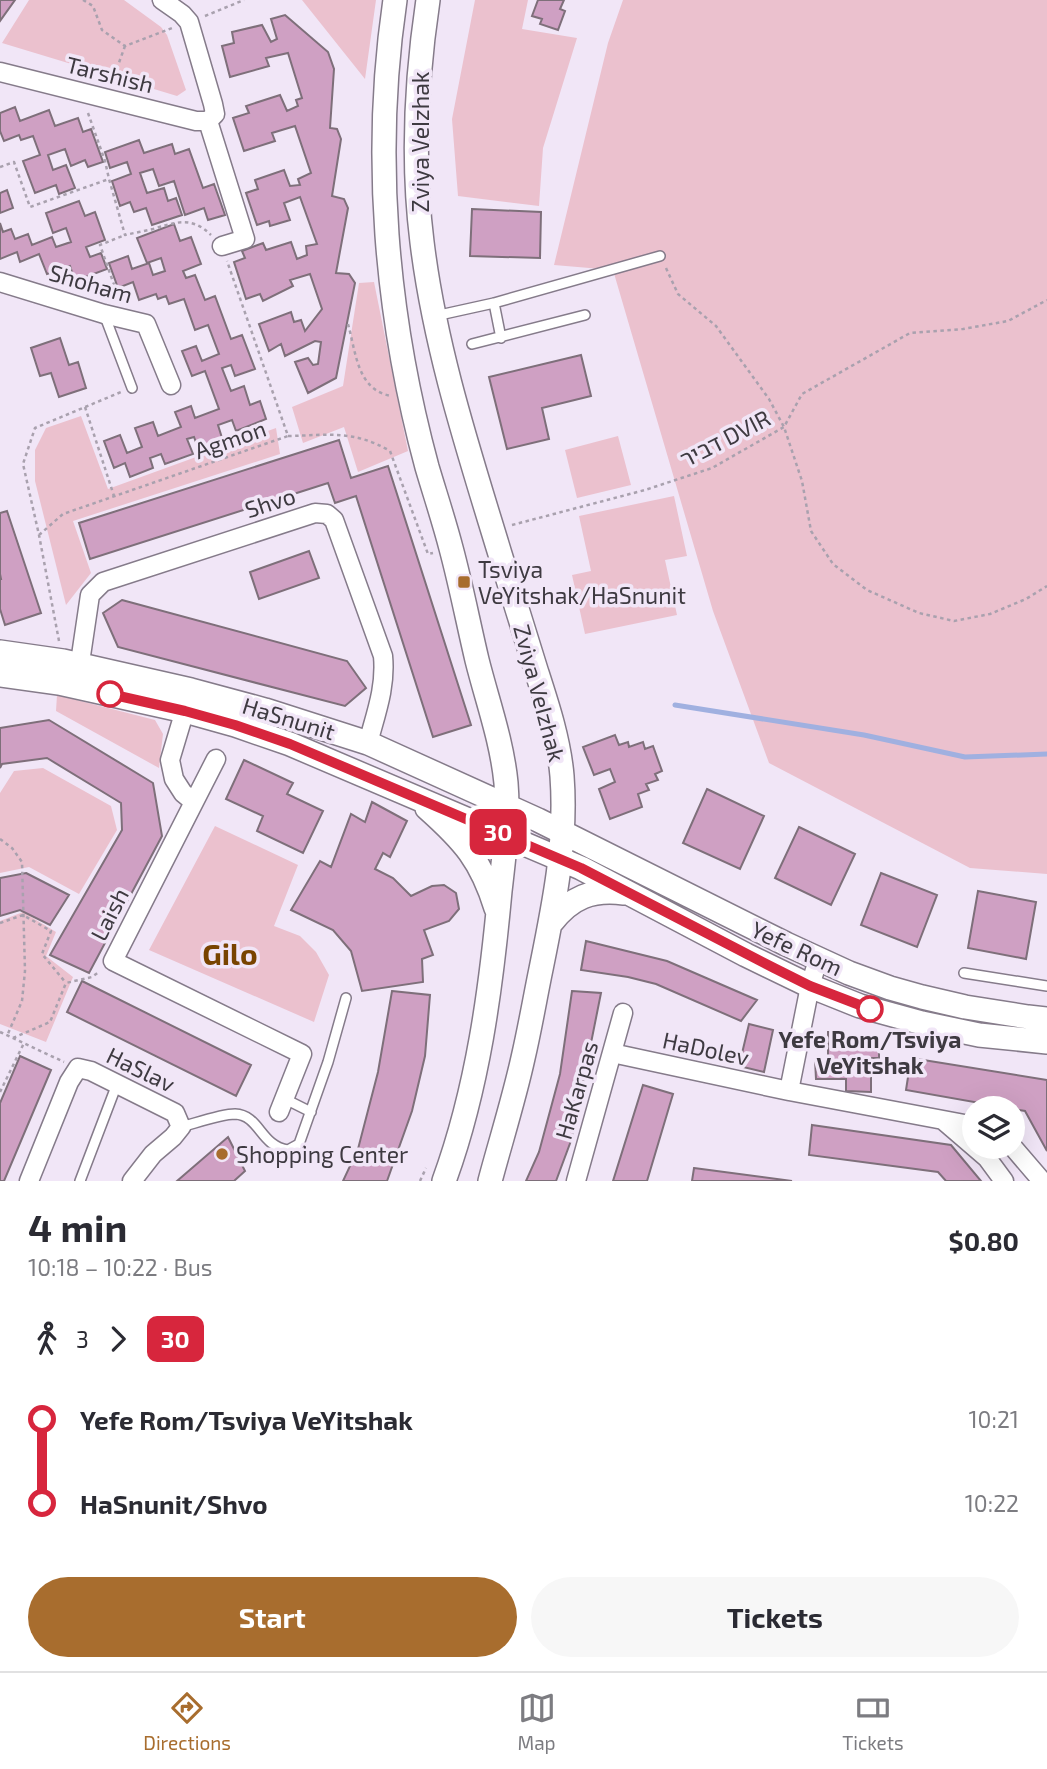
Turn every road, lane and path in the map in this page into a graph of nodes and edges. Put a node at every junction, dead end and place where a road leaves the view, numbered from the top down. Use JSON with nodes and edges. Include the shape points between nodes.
{"nodes":[{"id":1,"x":83,"y":0,"type":"edge"},
{"id":2,"x":162,"y":0,"type":"edge"},
{"id":3,"x":244,"y":0,"type":"edge"},
{"id":4,"x":396,"y":0,"type":"edge"},
{"id":5,"x":428,"y":0,"type":"edge"},
{"id":6,"x":189,"y":22,"type":"junction"},
{"id":7,"x":125,"y":46,"type":"junction"},
{"id":8,"x":0,"y":72,"type":"edge"},
{"id":9,"x":81,"y":92,"type":"junction"},
{"id":10,"x":105,"y":99,"type":"junction"},
{"id":11,"x":208,"y":121,"type":"junction"},
{"id":12,"x":0,"y":167,"type":"edge"},
{"id":13,"x":109,"y":180,"type":"junction"},
{"id":14,"x":125,"y":235,"type":"junction"},
{"id":15,"x":222,"y":246,"type":"junction"},
{"id":16,"x":660,"y":256,"type":"joint"},
{"id":17,"x":0,"y":282,"type":"edge"},
{"id":18,"x":1047,"y":300,"type":"edge"},
{"id":19,"x":494,"y":303,"type":"junction"},
{"id":20,"x":104,"y":314,"type":"junction"},
{"id":21,"x":585,"y":315,"type":"dead end"},
{"id":22,"x":434,"y":316,"type":"junction"},
{"id":23,"x":127,"y":319,"type":"junction"},
{"id":24,"x":348,"y":324,"type":"dead end"},
{"id":25,"x":501,"y":338,"type":"junction"},
{"id":26,"x":472,"y":344,"type":"dead end"},
{"id":27,"x":171,"y":385,"type":"dead end"},
{"id":28,"x":132,"y":388,"type":"joint"},
{"id":29,"x":399,"y":397,"type":"dead end"},
{"id":30,"x":85,"y":407,"type":"junction"},
{"id":31,"x":784,"y":427,"type":"junction"},
{"id":32,"x":288,"y":436,"type":"junction"},
{"id":33,"x":114,"y":496,"type":"junction"},
{"id":34,"x":509,"y":526,"type":"dead end"},
{"id":35,"x":39,"y":535,"type":"junction"},
{"id":36,"x":439,"y":550,"type":"dead end"},
{"id":37,"x":1047,"y":586,"type":"edge"},
{"id":38,"x":0,"y":652,"type":"edge"},
{"id":39,"x":73,"y":670,"type":"junction"},
{"id":40,"x":0,"y":674,"type":"edge"},
{"id":41,"x":188,"y":701,"type":"junction"},
{"id":42,"x":368,"y":743,"type":"junction"},
{"id":43,"x":216,"y":759,"type":"dead end"},
{"id":44,"x":415,"y":796,"type":"junction"},
{"id":45,"x":194,"y":802,"type":"junction"},
{"id":46,"x":507,"y":805,"type":"junction"},
{"id":47,"x":563,"y":832,"type":"junction"},
{"id":48,"x":506,"y":835,"type":"junction"},
{"id":49,"x":0,"y":839,"type":"edge"},
{"id":50,"x":561,"y":859,"type":"junction"},
{"id":51,"x":627,"y":893,"type":"junction"},
{"id":52,"x":23,"y":915,"type":"junction"},
{"id":53,"x":498,"y":916,"type":"junction"},
{"id":54,"x":0,"y":923,"type":"edge"},
{"id":55,"x":551,"y":923,"type":"junction"},
{"id":56,"x":818,"y":960,"type":"junction"},
{"id":57,"x":113,"y":961,"type":"junction"},
{"id":58,"x":964,"y":973,"type":"dead end"},
{"id":59,"x":66,"y":983,"type":"junction"},
{"id":60,"x":810,"y":986,"type":"junction"},
{"id":61,"x":1047,"y":986,"type":"edge"},
{"id":62,"x":346,"y":999,"type":"dead end"},
{"id":63,"x":623,"y":1013,"type":"dead end"},
{"id":64,"x":1047,"y":1018,"type":"edge"},
{"id":65,"x":0,"y":1032,"type":"edge"},
{"id":66,"x":7,"y":1036,"type":"junction"},
{"id":67,"x":13,"y":1038,"type":"junction"},
{"id":68,"x":1047,"y":1042,"type":"edge"},
{"id":69,"x":24,"y":1043,"type":"junction"},
{"id":70,"x":612,"y":1053,"type":"junction"},
{"id":71,"x":78,"y":1068,"type":"junction"},
{"id":72,"x":117,"y":1084,"type":"junction"},
{"id":73,"x":789,"y":1091,"type":"junction"},
{"id":74,"x":0,"y":1092,"type":"edge"},
{"id":75,"x":282,"y":1106,"type":"joint"},
{"id":76,"x":311,"y":1112,"type":"junction"},
{"id":77,"x":944,"y":1121,"type":"junction"},
{"id":78,"x":962,"y":1124,"type":"edge"},
{"id":79,"x":181,"y":1127,"type":"junction"},
{"id":80,"x":1024,"y":1159,"type":"edge"},
{"id":81,"x":435,"y":1175,"type":"edge"},
{"id":82,"x":29,"y":1181,"type":"edge"},
{"id":83,"x":79,"y":1181,"type":"edge"},
{"id":84,"x":132,"y":1181,"type":"edge"},
{"id":85,"x":420,"y":1181,"type":"edge"},
{"id":86,"x":490,"y":1181,"type":"edge"},
{"id":87,"x":576,"y":1181,"type":"edge"},
{"id":88,"x":1004,"y":1181,"type":"edge"},
{"id":89,"x":1042,"y":1181,"type":"edge"}],
"edges":[{"from":1,"to":7,"type":"path","via":[[93,6],[102,30]]},
{"from":2,"to":6,"type":"street"},
{"from":3,"to":6,"type":"path"},
{"from":4,"to":46,"type":"street","name":"Zviya VeIzhak","via":[[385,124],[385,208],[394,299],[417,426],[501,749]]},
{"from":5,"to":22,"type":"street","name":"Zviya VeIzhak","via":[[419,64],[417,183]]},
{"from":6,"to":7,"type":"path"},
{"from":6,"to":11,"type":"street","via":[[214,104],[215,114]]},
{"from":7,"to":10,"type":"path"},
{"from":8,"to":9,"type":"street","name":"Tarshish"},
{"from":9,"to":10,"type":"street","name":"Tarshish"},
{"from":9,"to":13,"type":"path"},
{"from":10,"to":11,"type":"street","name":"Tarshish"},
{"from":11,"to":15,"type":"street","via":[[245,239]]},
{"from":12,"to":13,"type":"path","via":[[14,162],[30,207]]},
{"from":13,"to":14,"type":"path"},
{"from":14,"to":15,"type":"path","via":[[179,221],[205,229]]},
{"from":14,"to":23,"type":"path","via":[[100,245]]},
{"from":15,"to":32,"type":"path","name":"Agmon"},
{"from":16,"to":19,"type":"lane"},
{"from":16,"to":31,"type":"path","via":[[678,294],[716,326]]},
{"from":17,"to":20,"type":"street","name":"Shoham"},
{"from":18,"to":31,"type":"path","name":"דביר DVIR","via":[[1008,321],[910,333],[802,394]]},
{"from":19,"to":22,"type":"lane"},
{"from":19,"to":25,"type":"lane"},
{"from":20,"to":23,"type":"street","name":"Shoham"},
{"from":20,"to":28,"type":"lane"},
{"from":21,"to":25,"type":"lane"},
{"from":22,"to":47,"type":"street","name":"Zviya VeIzhak","via":[[469,453],[550,714],[562,774]]},
{"from":23,"to":27,"type":"street","name":"Shoham","via":[[146,324]]},
{"from":24,"to":29,"type":"path","via":[[363,379],[373,390]]},
{"from":25,"to":26,"type":"lane"},
{"from":28,"to":30,"type":"path"},
{"from":30,"to":33,"type":"path"},
{"from":30,"to":35,"type":"path","via":[[35,428],[23,464]]},
{"from":31,"to":34,"type":"path","name":"דביר DVIR","via":[[712,468]]},
{"from":31,"to":37,"type":"path","via":[[802,481],[811,531],[833,564],[867,590],[919,613],[954,621],[990,614]]},
{"from":32,"to":33,"type":"path","name":"Agmon"},
{"from":32,"to":36,"type":"path","via":[[344,434],[390,451],[428,554]]},
{"from":33,"to":35,"type":"path","name":"Agmon","via":[[62,514]]},
{"from":35,"to":39,"type":"path"},
{"from":38,"to":39,"type":"street","name":"HaSnunit"},
{"from":39,"to":40,"type":"street","name":"HaSnunit"},
{"from":39,"to":41,"type":"street","name":"HaSnunit"},
{"from":39,"to":42,"type":"street","name":"Shvo","via":[[90,595],[103,582],[315,513],[327,514],[334,520],[383,656],[383,687]]},
{"from":41,"to":42,"type":"street","name":"HaSnunit","via":[[265,710]]},
{"from":41,"to":44,"type":"street","name":"HaSnunit","via":[[235,725]]},
{"from":41,"to":45,"type":"street","via":[[170,760],[174,779]]},
{"from":42,"to":46,"type":"street","name":"HaSnunit"},
{"from":43,"to":45,"type":"street","name":"Laish"},
{"from":44,"to":48,"type":"street","name":"HaSnunit"},
{"from":44,"to":53,"type":"street","via":[[471,853]]},
{"from":45,"to":57,"type":"street","name":"Laish"},
{"from":46,"to":47,"type":"street","name":"HaSnunit"},
{"from":46,"to":48,"type":"street","name":"Zviya VeIzhak"},
{"from":47,"to":50,"type":"street","name":"Zviya VeIzhak"},
{"from":47,"to":56,"type":"street","name":"Yefe Rom"},
{"from":48,"to":50,"type":"street","name":"Yefe Rom"},
{"from":48,"to":53,"type":"street","name":"Zviya VeIzhak"},
{"from":49,"to":52,"type":"path","via":[[22,862]]},
{"from":50,"to":51,"type":"street","name":"Yefe Rom"},
{"from":50,"to":55,"type":"street","name":"Zviya VeIzhak"},
{"from":51,"to":55,"type":"street","via":[[583,896]]},
{"from":51,"to":60,"type":"street","name":"Yefe Rom"},
{"from":52,"to":54,"type":"path"},
{"from":52,"to":59,"type":"path","via":[[51,930],[42,954]]},
{"from":52,"to":66,"type":"path","via":[[22,1001]]},
{"from":53,"to":81,"type":"street","name":"Zviya VeIzhak","via":[[470,1097]]},
{"from":55,"to":86,"type":"street","name":"Zviya VeIzhak","via":[[523,1060]]},
{"from":56,"to":60,"type":"street"},
{"from":56,"to":64,"type":"street","name":"Yefe Rom","via":[[922,997]]},
{"from":57,"to":59,"type":"path","via":[[92,977]]},
{"from":57,"to":75,"type":"street","name":"Laish","via":[[302,1054]]},
{"from":58,"to":61,"type":"lane"},
{"from":59,"to":67,"type":"path","via":[[50,1022]]},
{"from":60,"to":68,"type":"street","name":"Yefe Rom","via":[[922,1023]]},
{"from":60,"to":73,"type":"street"},
{"from":62,"to":76,"type":"lane"},
{"from":63,"to":70,"type":"street","name":"HaKarpas"},
{"from":65,"to":66,"type":"path"},
{"from":66,"to":67,"type":"path"},
{"from":67,"to":69,"type":"path"},
{"from":69,"to":71,"type":"path"},
{"from":69,"to":74,"type":"path"},
{"from":70,"to":73,"type":"street","name":"HaDolev"},
{"from":70,"to":87,"type":"street","name":"HaKarpas"},
{"from":71,"to":72,"type":"street","name":"HaSlav"},
{"from":71,"to":82,"type":"street","name":"HaSlav"},
{"from":72,"to":79,"type":"street","name":"HaSlav","via":[[175,1113]]},
{"from":72,"to":83,"type":"lane"},
{"from":73,"to":77,"type":"street","name":"HaDolev"},
{"from":75,"to":76,"type":"lane"},
{"from":76,"to":79,"type":"lane","via":[[299,1144],[288,1150],[278,1149],[256,1124],[234,1114]]},
{"from":77,"to":78,"type":"street","name":"HaDolev"},
{"from":77,"to":88,"type":"street","name":"HaDolev","via":[[988,1158]]},
{"from":79,"to":84,"type":"street","name":"HaSlav"},
{"from":80,"to":89,"type":"street"},
{"from":81,"to":85,"type":"path"}]}
